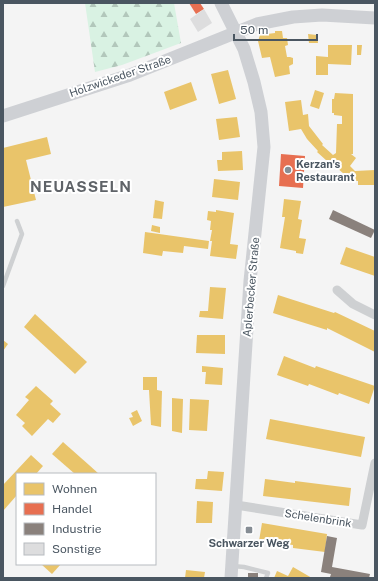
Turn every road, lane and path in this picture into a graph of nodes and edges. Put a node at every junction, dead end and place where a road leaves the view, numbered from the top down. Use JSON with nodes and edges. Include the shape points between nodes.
{"nodes":[{"id":1,"x":222,"y":3,"type":"edge"},
{"id":2,"x":375,"y":18,"type":"edge"},
{"id":3,"x":236,"y":32,"type":"junction"},
{"id":4,"x":3,"y":116,"type":"edge"},
{"id":5,"x":17,"y":221,"type":"dead end"},
{"id":6,"x":3,"y":286,"type":"edge"},
{"id":7,"x":337,"y":290,"type":"dead end"},
{"id":8,"x":375,"y":316,"type":"edge"},
{"id":9,"x":375,"y":463,"type":"edge"},
{"id":10,"x":236,"y":505,"type":"junction"},
{"id":11,"x":232,"y":572,"type":"edge"},
{"id":12,"x":266,"y":578,"type":"edge"}],
"edges":[{"from":1,"to":3,"type":"main road","name":"Aplerbecker Straße"},
{"from":2,"to":3,"type":"main road","name":"Holzwickeder Straße","via":[[322,15],[293,17],[257,24]]},
{"from":3,"to":4,"type":"main road","name":"Holzwickeder Straße","via":[[130,75]]},
{"from":3,"to":10,"type":"main road","name":"Aplerbecker Straße","via":[[254,82],[261,112],[264,147],[250,281]]},
{"from":5,"to":6,"type":"lane","via":[[22,234]]},
{"from":7,"to":8,"type":"street","via":[[353,304]]},
{"from":9,"to":10,"type":"street","name":"Schelenbrink","via":[[362,525]]},
{"from":10,"to":11,"type":"main road","name":"Aplerbecker Straße"},
{"from":11,"to":12,"type":"lane","via":[[244,567],[268,573]]}]}
